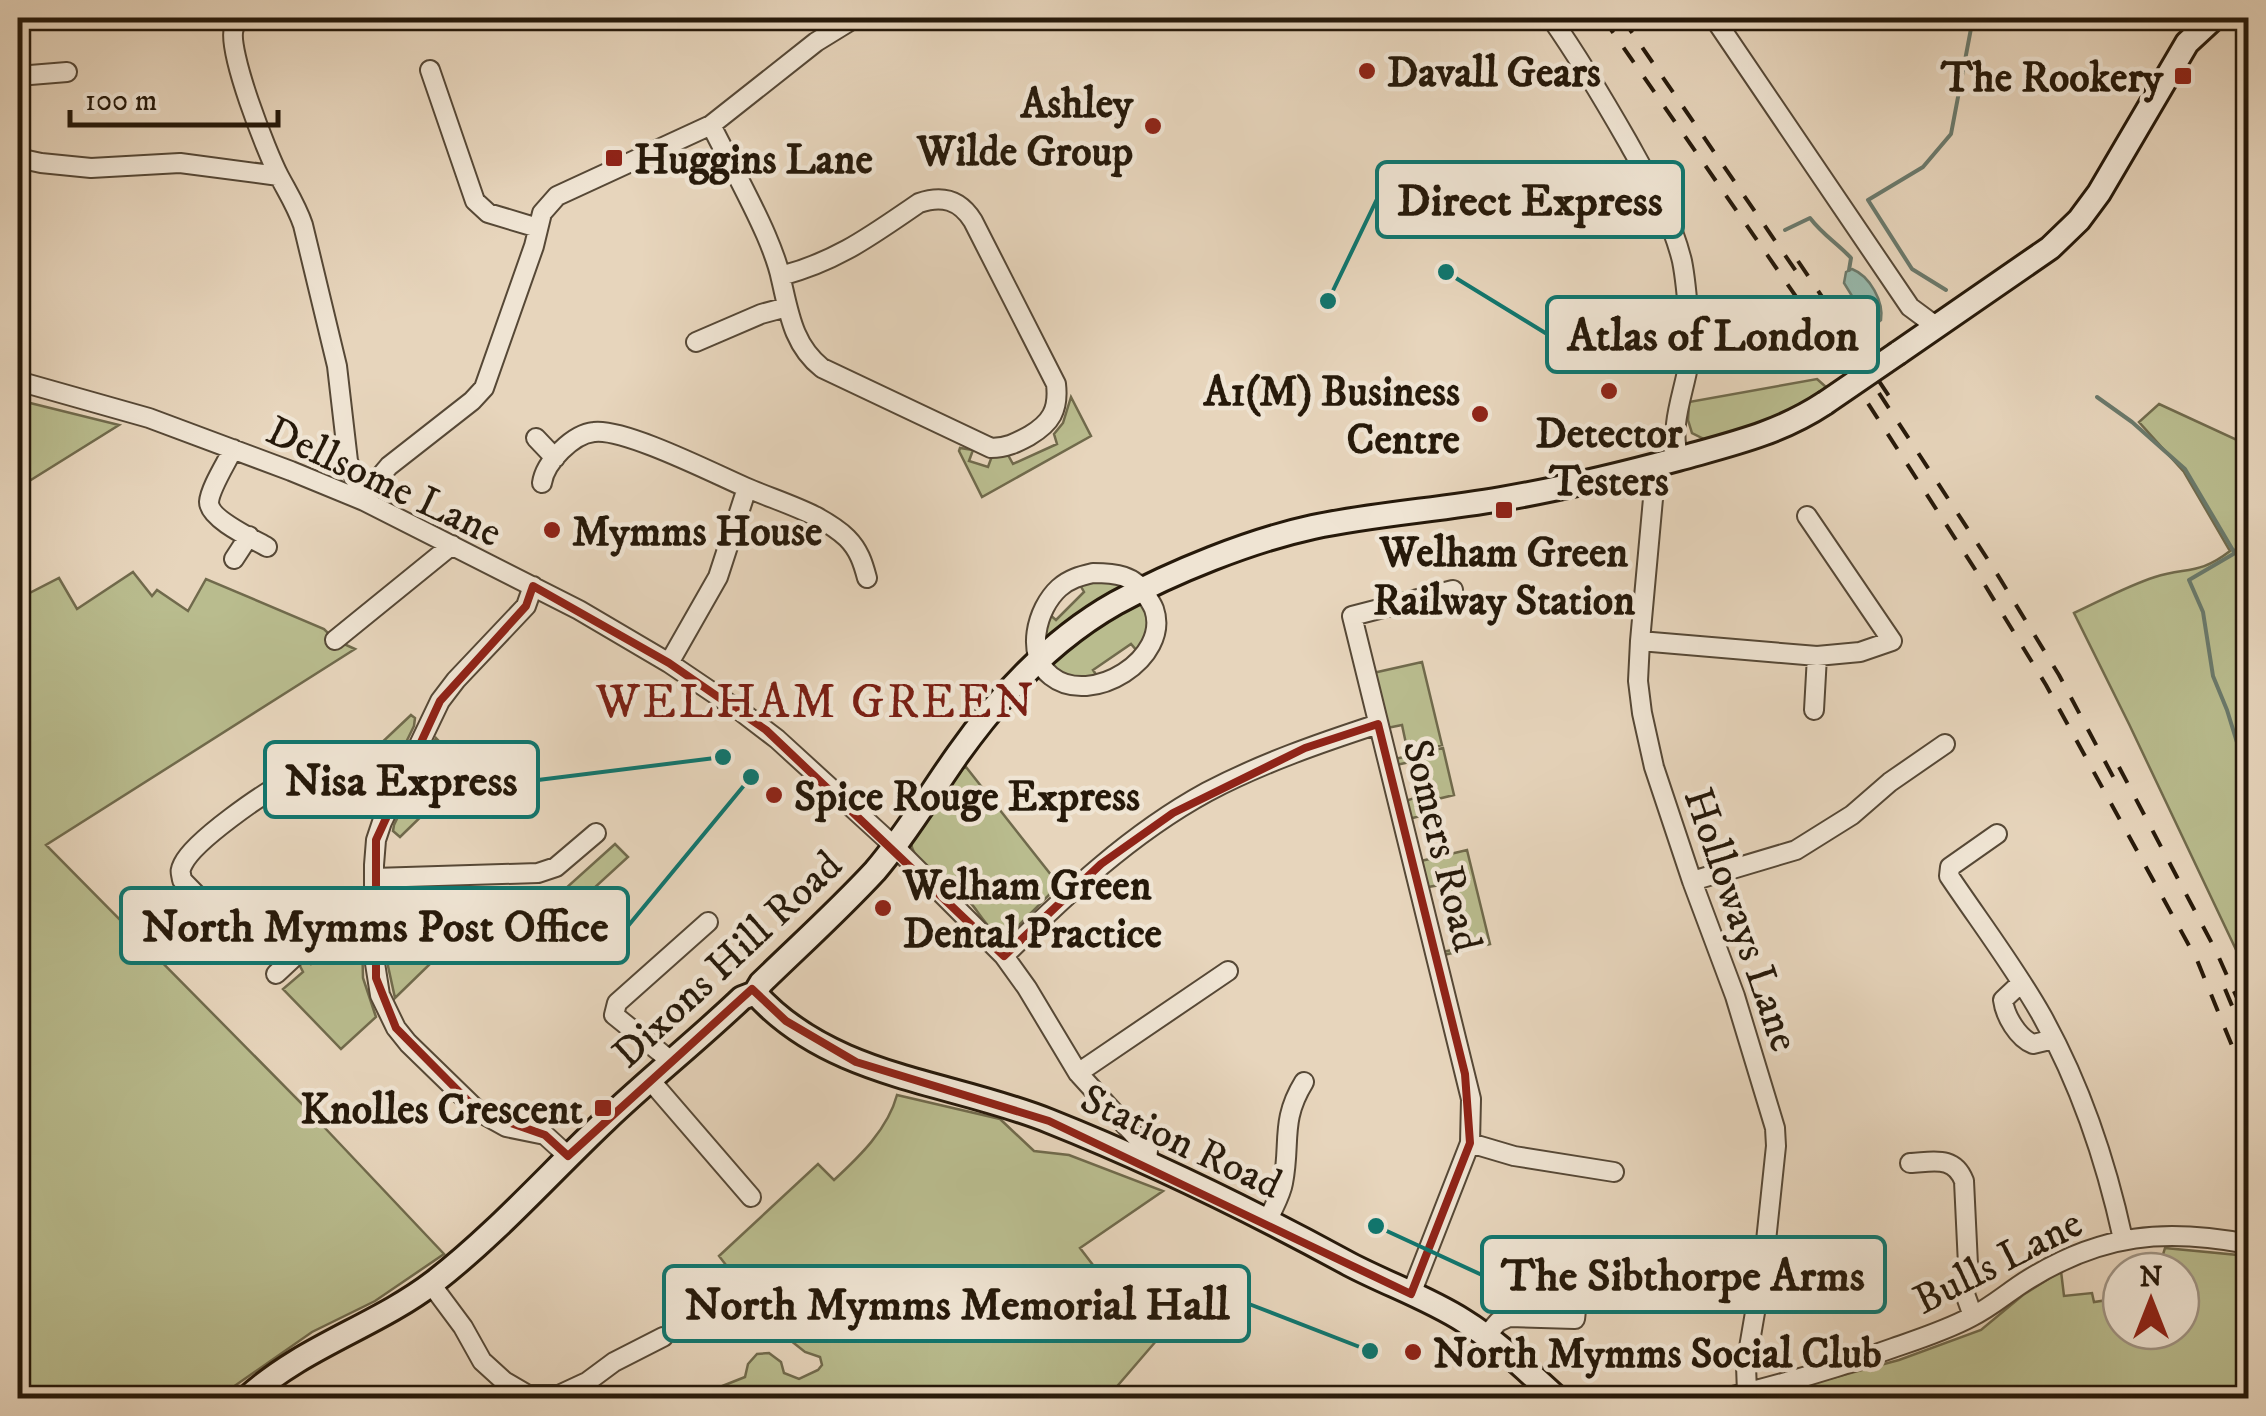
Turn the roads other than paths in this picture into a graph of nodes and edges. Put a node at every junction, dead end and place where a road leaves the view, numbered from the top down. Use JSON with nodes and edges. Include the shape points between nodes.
{"nodes":[{"id":1,"x":855,"y":18,"type":"edge"},
{"id":2,"x":1551,"y":18,"type":"edge"},
{"id":3,"x":1714,"y":18,"type":"edge"},
{"id":4,"x":2192,"y":18,"type":"edge"},
{"id":5,"x":2214,"y":18,"type":"edge"},
{"id":6,"x":239,"y":21,"type":"edge"},
{"id":7,"x":2188,"y":43,"type":"junction"},
{"id":8,"x":430,"y":70,"type":"dead end"},
{"id":9,"x":67,"y":72,"type":"dead end"},
{"id":10,"x":18,"y":76,"type":"edge"},
{"id":11,"x":711,"y":124,"type":"junction"},
{"id":12,"x":18,"y":158,"type":"edge"},
{"id":13,"x":280,"y":176,"type":"junction"},
{"id":14,"x":538,"y":228,"type":"junction"},
{"id":15,"x":781,"y":276,"type":"junction"},
{"id":16,"x":786,"y":307,"type":"junction"},
{"id":17,"x":1910,"y":307,"type":"junction"},
{"id":18,"x":1936,"y":327,"type":"junction"},
{"id":19,"x":696,"y":342,"type":"dead end"},
{"id":20,"x":1903,"y":349,"type":"junction"},
{"id":21,"x":18,"y":380,"type":"edge"},
{"id":22,"x":536,"y":438,"type":"dead end"},
{"id":23,"x":233,"y":449,"type":"junction"},
{"id":24,"x":555,"y":458,"type":"junction"},
{"id":25,"x":1679,"y":458,"type":"junction"},
{"id":26,"x":1656,"y":466,"type":"junction"},
{"id":27,"x":542,"y":482,"type":"dead end"},
{"id":28,"x":748,"y":488,"type":"junction"},
{"id":29,"x":364,"y":500,"type":"junction"},
{"id":30,"x":1806,"y":516,"type":"dead end"},
{"id":31,"x":249,"y":536,"type":"junction"},
{"id":32,"x":452,"y":545,"type":"junction"},
{"id":33,"x":267,"y":547,"type":"dead end"},
{"id":34,"x":234,"y":558,"type":"dead end"},
{"id":35,"x":867,"y":578,"type":"dead end"},
{"id":36,"x":533,"y":586,"type":"junction"},
{"id":37,"x":1143,"y":589,"type":"junction"},
{"id":38,"x":1453,"y":590,"type":"dead end"},
{"id":39,"x":334,"y":640,"type":"dead end"},
{"id":40,"x":1640,"y":641,"type":"junction"},
{"id":41,"x":1817,"y":656,"type":"junction"},
{"id":42,"x":1037,"y":661,"type":"junction"},
{"id":43,"x":669,"y":663,"type":"junction"},
{"id":44,"x":1814,"y":710,"type":"dead end"},
{"id":45,"x":1378,"y":724,"type":"junction"},
{"id":46,"x":1945,"y":744,"type":"dead end"},
{"id":47,"x":394,"y":794,"type":"junction"},
{"id":48,"x":596,"y":833,"type":"dead end"},
{"id":49,"x":1997,"y":834,"type":"dead end"},
{"id":50,"x":894,"y":846,"type":"junction"},
{"id":51,"x":374,"y":878,"type":"junction"},
{"id":52,"x":1692,"y":882,"type":"junction"},
{"id":53,"x":708,"y":922,"type":"dead end"},
{"id":54,"x":225,"y":924,"type":"dead end"},
{"id":55,"x":374,"y":927,"type":"junction"},
{"id":56,"x":1004,"y":956,"type":"junction"},
{"id":57,"x":1228,"y":971,"type":"dead end"},
{"id":58,"x":276,"y":974,"type":"dead end"},
{"id":59,"x":2021,"y":983,"type":"junction"},
{"id":60,"x":755,"y":993,"type":"junction"},
{"id":61,"x":2054,"y":1039,"type":"junction"},
{"id":62,"x":671,"y":1061,"type":"junction"},
{"id":63,"x":1078,"y":1073,"type":"junction"},
{"id":64,"x":650,"y":1080,"type":"junction"},
{"id":65,"x":1304,"y":1082,"type":"dead end"},
{"id":66,"x":1470,"y":1143,"type":"junction"},
{"id":67,"x":568,"y":1156,"type":"junction"},
{"id":68,"x":1910,"y":1163,"type":"dead end"},
{"id":69,"x":1147,"y":1164,"type":"junction"},
{"id":70,"x":1614,"y":1172,"type":"dead end"},
{"id":71,"x":752,"y":1197,"type":"dead end"},
{"id":72,"x":1268,"y":1220,"type":"junction"},
{"id":73,"x":2123,"y":1238,"type":"junction"},
{"id":74,"x":2248,"y":1244,"type":"edge"},
{"id":75,"x":1651,"y":1265,"type":"dead end"},
{"id":76,"x":431,"y":1284,"type":"junction"},
{"id":77,"x":1412,"y":1294,"type":"junction"},
{"id":78,"x":1973,"y":1316,"type":"junction"},
{"id":79,"x":1486,"y":1336,"type":"junction"},
{"id":80,"x":663,"y":1337,"type":"dead end"},
{"id":81,"x":1747,"y":1393,"type":"junction"},
{"id":82,"x":247,"y":1398,"type":"edge"},
{"id":83,"x":1557,"y":1398,"type":"edge"},
{"id":84,"x":1725,"y":1398,"type":"edge"}],
"edges":[{"from":1,"to":11,"type":"street"},
{"from":2,"to":25,"type":"street","via":[[1647,176],[1681,260],[1691,347],[1674,426]]},
{"from":3,"to":17,"type":"street"},
{"from":4,"to":7,"type":"street","name":"Dixons Hill Road"},
{"from":5,"to":7,"type":"street","name":"Dixons Hill Road"},
{"from":6,"to":13,"type":"street","via":[[232,38],[236,58]]},
{"from":7,"to":18,"type":"street","name":"Dixons Hill Road","via":[[2078,220],[2050,248]]},
{"from":8,"to":14,"type":"street","via":[[476,202]]},
{"from":9,"to":10,"type":"street"},
{"from":11,"to":14,"type":"street","via":[[557,196]]},
{"from":11,"to":15,"type":"street"},
{"from":12,"to":13,"type":"street","via":[[80,167],[180,162]]},
{"from":13,"to":29,"type":"street","via":[[315,268],[337,366],[348,461]]},
{"from":14,"to":29,"type":"street","via":[[484,388],[389,466]]},
{"from":15,"to":16,"type":"street"},
{"from":15,"to":16,"type":"street","via":[[841,254],[919,203],[956,202],[967,210],[1056,384],[1055,410],[1041,429],[1012,444],[981,445],[822,368],[801,346]]},
{"from":16,"to":19,"type":"street"},
{"from":17,"to":18,"type":"street"},
{"from":17,"to":20,"type":"street"},
{"from":18,"to":20,"type":"street","name":"Dixons Hill Road"},
{"from":20,"to":25,"type":"street","name":"Dixons Hill Road","bridge":true,"via":[[1787,425]]},
{"from":21,"to":23,"type":"street","name":"Dellsome Lane"},
{"from":22,"to":24,"type":"street"},
{"from":23,"to":29,"type":"street","name":"Dellsome Lane"},
{"from":23,"to":31,"type":"street","via":[[209,503],[218,518]]},
{"from":24,"to":27,"type":"street"},
{"from":24,"to":28,"type":"street","via":[[586,434],[611,432]]},
{"from":25,"to":26,"type":"street","name":"Dixons Hill Road"},
{"from":26,"to":37,"type":"street","name":"Dixons Hill Road","via":[[1496,500],[1312,527]]},
{"from":26,"to":40,"type":"street","name":"Holloways Lane"},
{"from":28,"to":35,"type":"street","via":[[835,528],[860,554]]},
{"from":28,"to":43,"type":"street","via":[[718,577]]},
{"from":29,"to":32,"type":"street","name":"Dellsome Lane"},
{"from":30,"to":41,"type":"street","via":[[1892,641]]},
{"from":31,"to":33,"type":"street"},
{"from":31,"to":34,"type":"street"},
{"from":32,"to":36,"type":"street","name":"Dellsome Lane"},
{"from":32,"to":39,"type":"street"},
{"from":36,"to":43,"type":"street","name":"Dellsome Lane"},
{"from":36,"to":47,"type":"street","via":[[526,606],[440,700]]},
{"from":37,"to":42,"type":"street","name":"Dixons Hill Road"},
{"from":37,"to":42,"type":"street","via":[[1106,573],[1062,586],[1041,614]]},
{"from":37,"to":42,"type":"street","via":[[1154,609],[1154,632],[1130,669],[1080,687],[1052,677]]},
{"from":38,"to":45,"type":"street","via":[[1352,616]]},
{"from":40,"to":41,"type":"street"},
{"from":40,"to":52,"type":"street","name":"Holloways Lane","via":[[1638,682],[1648,742]]},
{"from":41,"to":44,"type":"street"},
{"from":42,"to":50,"type":"street","name":"Dixons Hill Road","via":[[961,750]]},
{"from":43,"to":50,"type":"street","name":"Dellsome Lane","via":[[777,739]]},
{"from":45,"to":56,"type":"street","name":"Somers Road","via":[[1305,748],[1173,813],[1102,864]]},
{"from":45,"to":66,"type":"street","name":"Somers Road","via":[[1466,1074]]},
{"from":46,"to":52,"type":"street","via":[[1796,850]]},
{"from":47,"to":51,"type":"street","via":[[376,840]]},
{"from":47,"to":54,"type":"street","via":[[346,776],[312,774],[284,783],[231,817],[180,872]]},
{"from":48,"to":51,"type":"street","via":[[556,867],[538,873]]},
{"from":49,"to":59,"type":"street","via":[[1950,867],[1949,876]]},
{"from":50,"to":56,"type":"street","name":"Dellsome Lane"},
{"from":50,"to":60,"type":"street","name":"Dixons Hill Road"},
{"from":51,"to":55,"type":"street"},
{"from":52,"to":81,"type":"street","name":"Holloways Lane","via":[[1775,1128]]},
{"from":53,"to":62,"type":"street","via":[[618,1002],[614,1015]]},
{"from":55,"to":58,"type":"street","via":[[327,932]]},
{"from":55,"to":67,"type":"street","via":[[380,994],[408,1043],[479,1112],[506,1127],[545,1135]]},
{"from":56,"to":63,"type":"street","name":"Dellsome Lane"},
{"from":57,"to":63,"type":"street"},
{"from":59,"to":61,"type":"street"},
{"from":59,"to":61,"type":"street","via":[[2003,1000],[2012,1022],[2033,1044]]},
{"from":60,"to":62,"type":"street","name":"Dixons Hill Road"},
{"from":60,"to":69,"type":"street","name":"Station Road","via":[[786,1021],[856,1062],[1024,1112]]},
{"from":61,"to":73,"type":"street","via":[[2086,1107]]},
{"from":62,"to":64,"type":"street","name":"Dixons Hill Road"},
{"from":63,"to":69,"type":"street","name":"Dellsome Lane","via":[[1148,1150]]},
{"from":64,"to":67,"type":"street","name":"Dixons Hill Road"},
{"from":64,"to":71,"type":"street"},
{"from":65,"to":72,"type":"street","via":[[1289,1114],[1283,1186]]},
{"from":66,"to":70,"type":"street"},
{"from":66,"to":77,"type":"street","name":"Somers Road"},
{"from":67,"to":76,"type":"street","name":"Dixons Hill Road"},
{"from":68,"to":78,"type":"street","via":[[1954,1164],[1964,1181],[1965,1294]]},
{"from":69,"to":72,"type":"street","name":"Station Road"},
{"from":72,"to":77,"type":"street","name":"Station Road"},
{"from":73,"to":74,"type":"street","name":"Bulls Lane"},
{"from":73,"to":78,"type":"street","name":"Bulls Lane","via":[[2064,1258]]},
{"from":75,"to":79,"type":"street","via":[[1592,1261],[1584,1268],[1575,1319],[1509,1317]]},
{"from":76,"to":80,"type":"street","via":[[482,1361],[528,1394],[560,1395]]},
{"from":76,"to":82,"type":"street","name":"Dixons Hill Road","via":[[314,1349]]},
{"from":77,"to":79,"type":"street","name":"Station Road"},
{"from":78,"to":81,"type":"street","name":"Bulls Lane","via":[[1852,1363]]},
{"from":79,"to":83,"type":"street","name":"Station Road"},
{"from":81,"to":84,"type":"street","name":"Bulls Lane"}]}
